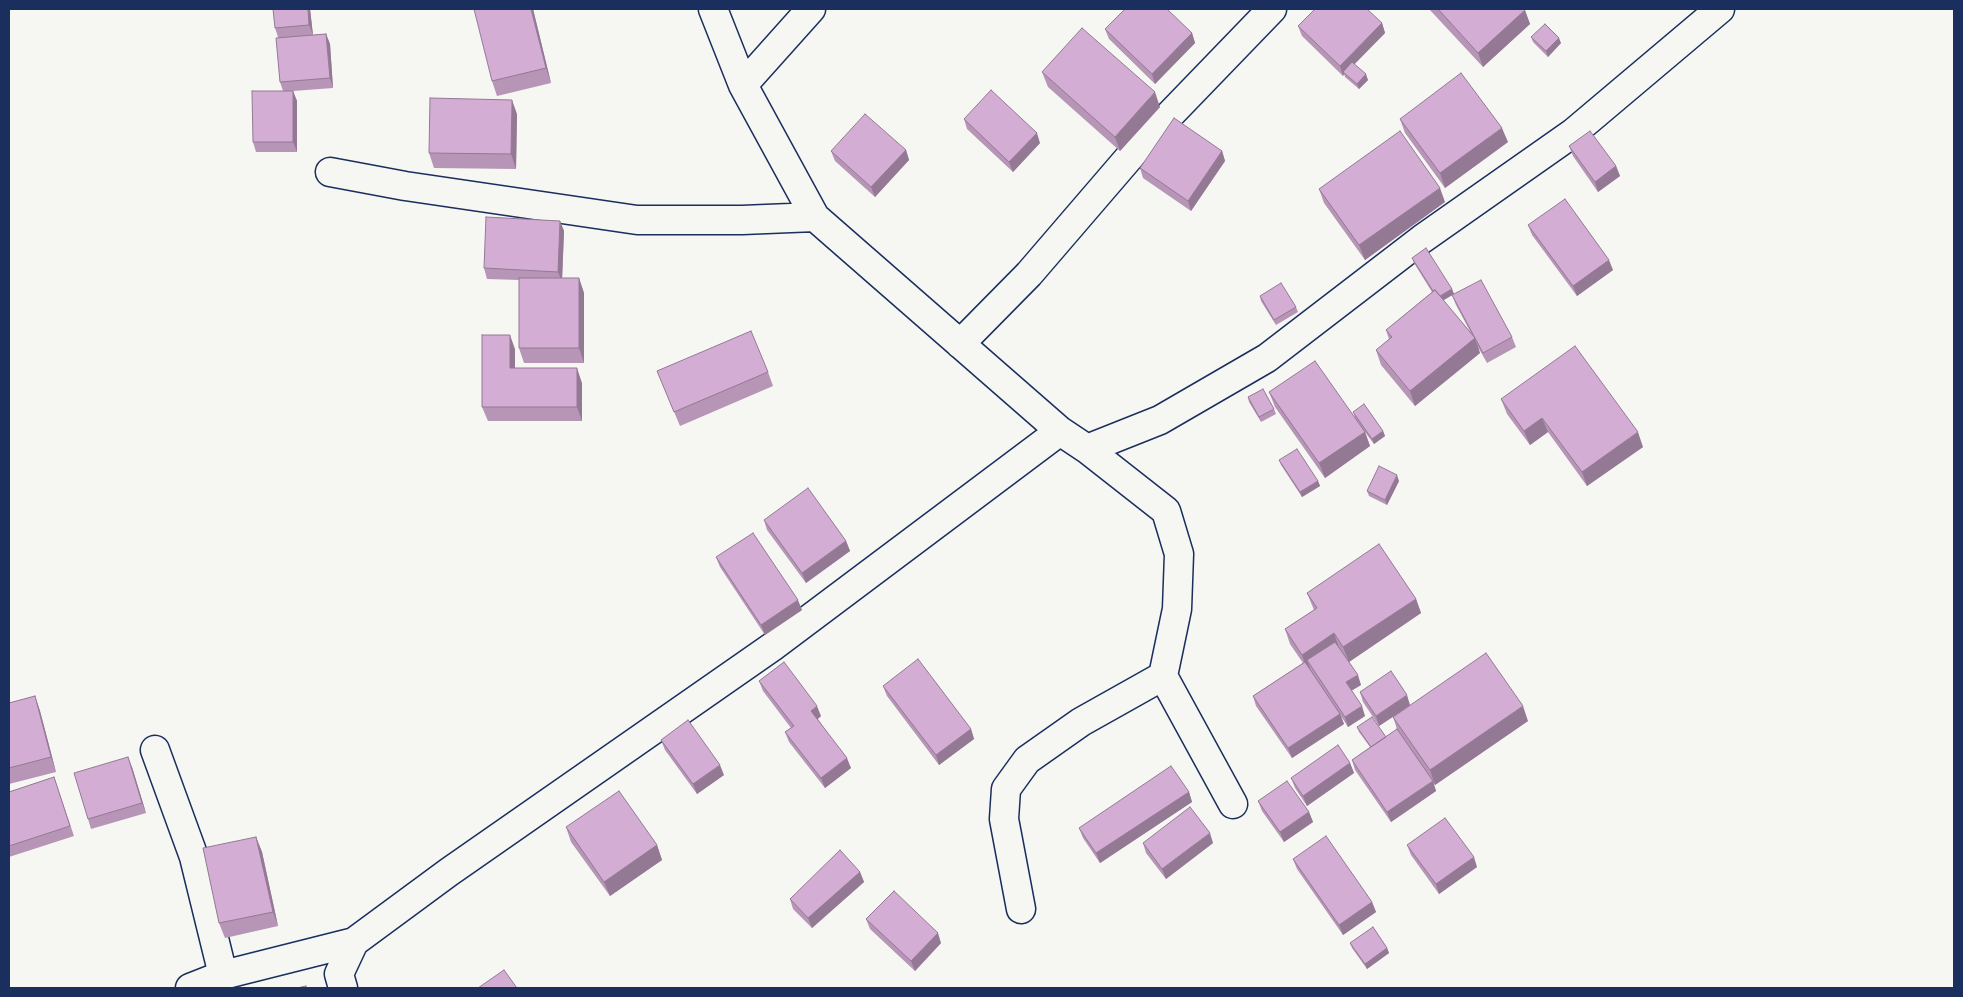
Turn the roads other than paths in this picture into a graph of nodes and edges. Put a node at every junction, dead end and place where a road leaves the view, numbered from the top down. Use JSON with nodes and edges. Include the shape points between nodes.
{"nodes":[{"id":1,"x":713,"y":9,"type":"edge"},
{"id":2,"x":811,"y":9,"type":"edge"},
{"id":3,"x":1272,"y":9,"type":"edge"},
{"id":4,"x":1720,"y":9,"type":"edge"},
{"id":5,"x":743,"y":85,"type":"junction"},
{"id":6,"x":330,"y":172,"type":"dead end"},
{"id":7,"x":816,"y":217,"type":"junction"},
{"id":8,"x":960,"y":344,"type":"junction"},
{"id":9,"x":1060,"y":431,"type":"junction"},
{"id":10,"x":1087,"y":449,"type":"junction"},
{"id":11,"x":1163,"y":676,"type":"junction"},
{"id":12,"x":154,"y":750,"type":"dead end"},
{"id":13,"x":1233,"y":804,"type":"dead end"},
{"id":14,"x":1021,"y":909,"type":"dead end"},
{"id":15,"x":354,"y":942,"type":"junction"},
{"id":16,"x":223,"y":975,"type":"junction"},
{"id":17,"x":190,"y":988,"type":"edge"},
{"id":18,"x":342,"y":988,"type":"edge"}],
"edges":[{"from":1,"to":5,"type":"street"},
{"from":2,"to":5,"type":"street"},
{"from":3,"to":8,"type":"street","via":[[1133,153],[1029,274]]},
{"from":4,"to":10,"type":"street","via":[[1573,133],[1422,239],[1267,358],[1160,420]]},
{"from":5,"to":7,"type":"street"},
{"from":6,"to":7,"type":"street","via":[[637,220]]},
{"from":7,"to":8,"type":"street"},
{"from":8,"to":9,"type":"street"},
{"from":9,"to":10,"type":"street"},
{"from":9,"to":15,"type":"street","via":[[772,647]]},
{"from":10,"to":11,"type":"street","via":[[1166,511],[1179,554],[1177,609]]},
{"from":11,"to":13,"type":"street"},
{"from":11,"to":14,"type":"street","via":[[1081,722],[1028,760],[1006,789],[1004,819]]},
{"from":12,"to":16,"type":"street","via":[[194,856]]},
{"from":15,"to":16,"type":"street"},
{"from":15,"to":18,"type":"street","via":[[340,974]]},
{"from":16,"to":17,"type":"street"}]}
